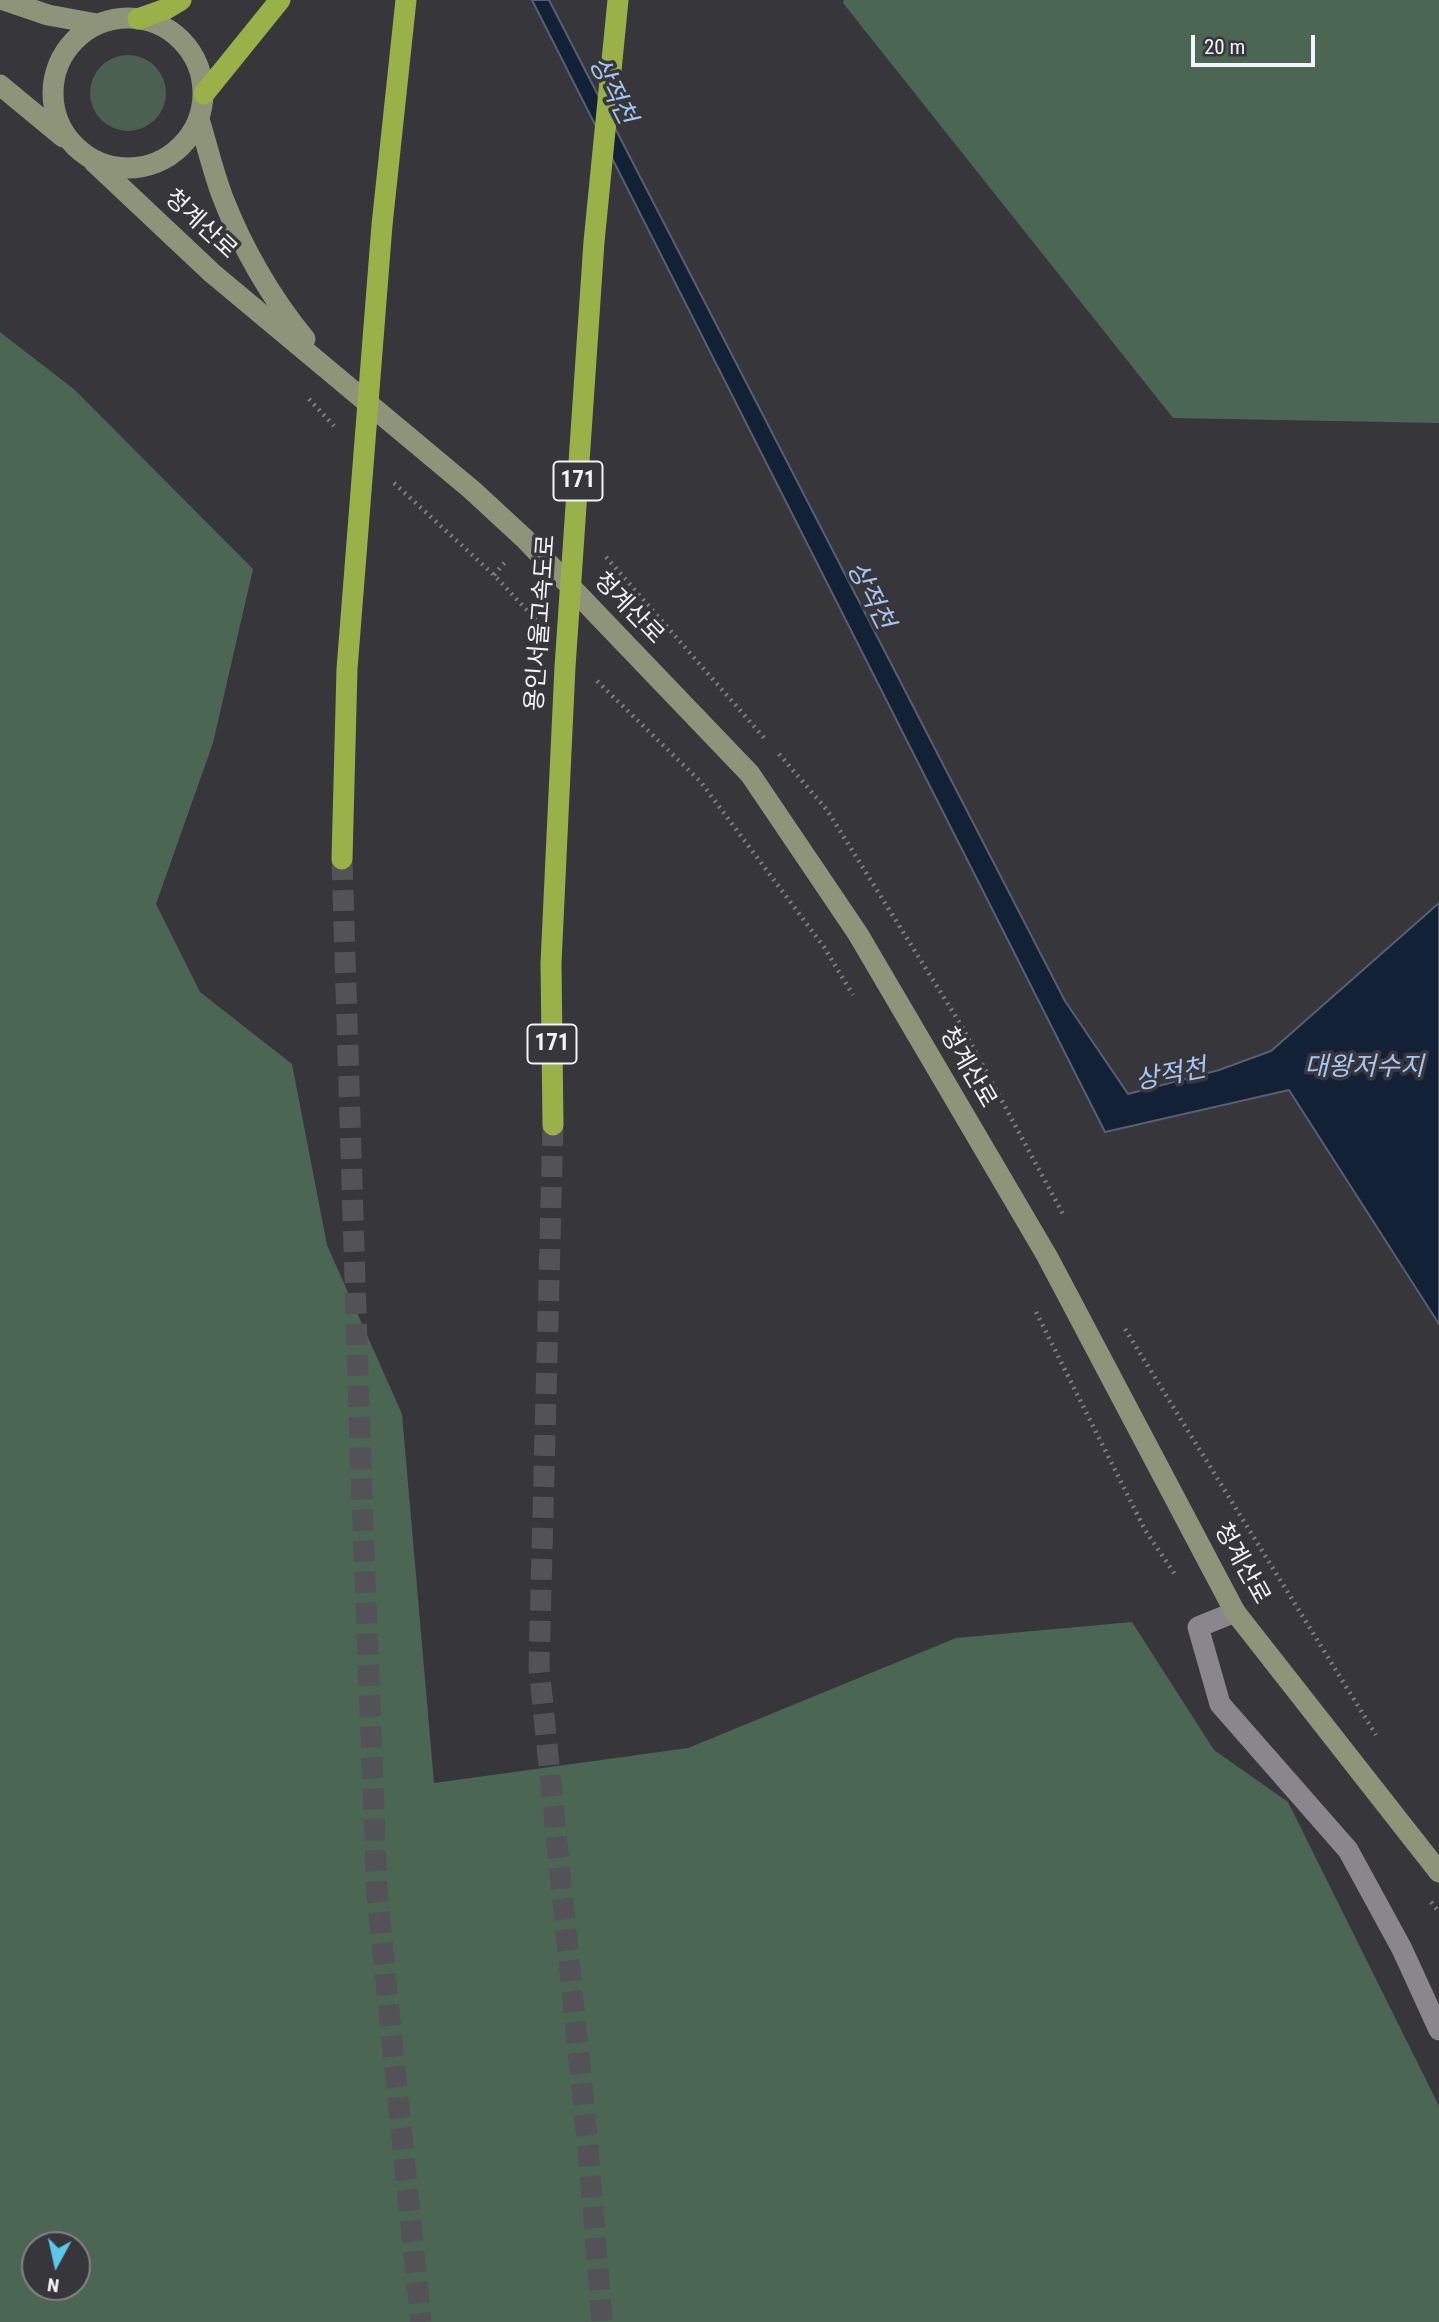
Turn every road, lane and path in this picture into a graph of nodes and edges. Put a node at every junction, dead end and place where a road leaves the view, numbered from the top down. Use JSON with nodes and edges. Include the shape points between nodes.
{"nodes":[{"id":1,"x":4,"y":0,"type":"edge"},
{"id":2,"x":181,"y":0,"type":"edge"},
{"id":3,"x":280,"y":0,"type":"edge"},
{"id":4,"x":406,"y":0,"type":"edge"},
{"id":5,"x":618,"y":0,"type":"edge"},
{"id":6,"x":138,"y":19,"type":"junction"},
{"id":7,"x":97,"y":24,"type":"junction"},
{"id":8,"x":0,"y":85,"type":"edge"},
{"id":9,"x":204,"y":94,"type":"junction"},
{"id":10,"x":199,"y":119,"type":"junction"},
{"id":11,"x":73,"y":146,"type":"junction"},
{"id":12,"x":93,"y":161,"type":"junction"},
{"id":13,"x":338,"y":379,"type":"junction"},
{"id":14,"x":494,"y":575,"type":"dead end"},
{"id":15,"x":539,"y":623,"type":"dead end"},
{"id":16,"x":595,"y":679,"type":"dead end"},
{"id":17,"x":342,"y":859,"type":"tunnel mouth"},
{"id":18,"x":860,"y":1006,"type":"dead end"},
{"id":19,"x":553,"y":1125,"type":"tunnel mouth"},
{"id":20,"x":1034,"y":1306,"type":"dead end"},
{"id":21,"x":1178,"y":1578,"type":"dead end"},
{"id":22,"x":1235,"y":1612,"type":"junction"},
{"id":23,"x":1439,"y":1872,"type":"edge"},
{"id":24,"x":1430,"y":1901,"type":"dead end"},
{"id":25,"x":1439,"y":1912,"type":"edge"},
{"id":26,"x":1439,"y":2031,"type":"edge"}],
"edges":[{"from":1,"to":7,"type":"main road","via":[[48,15]]},
{"from":2,"to":6,"type":"highway"},
{"from":3,"to":9,"type":"highway"},
{"from":4,"to":17,"type":"highway","via":[[381,239],[347,669]]},
{"from":5,"to":19,"type":"highway","name":"용인서울고속도로","number":"171","via":[[594,242],[565,667],[551,963]]},
{"from":6,"to":7,"type":"main road"},
{"from":6,"to":9,"type":"main road","via":[[156,23],[185,44],[202,76]]},
{"from":7,"to":11,"type":"main road","via":[[76,37],[61,56],[53,79],[55,114]]},
{"from":8,"to":11,"type":"main road"},
{"from":9,"to":10,"type":"main road"},
{"from":10,"to":12,"type":"main road","via":[[186,142],[167,158],[144,168],[118,169]]},
{"from":10,"to":13,"type":"main road","name":"청계산로","via":[[223,197],[248,251],[297,330]]},
{"from":11,"to":12,"type":"main road"},
{"from":12,"to":13,"type":"main road","name":"청계산로","via":[[212,273]]},
{"from":13,"to":22,"type":"main road","name":"청계산로","via":[[472,489],[750,774],[858,934],[1047,1256]]},
{"from":14,"to":15,"type":"path"},
{"from":16,"to":18,"type":"path","via":[[700,781],[824,947]]},
{"from":20,"to":21,"type":"path","via":[[1145,1530]]},
{"from":22,"to":23,"type":"main road","name":"청계산로"},
{"from":22,"to":26,"type":"street","via":[[1198,1627],[1220,1704],[1348,1850],[1402,1948]]},
{"from":24,"to":25,"type":"path"}]}
